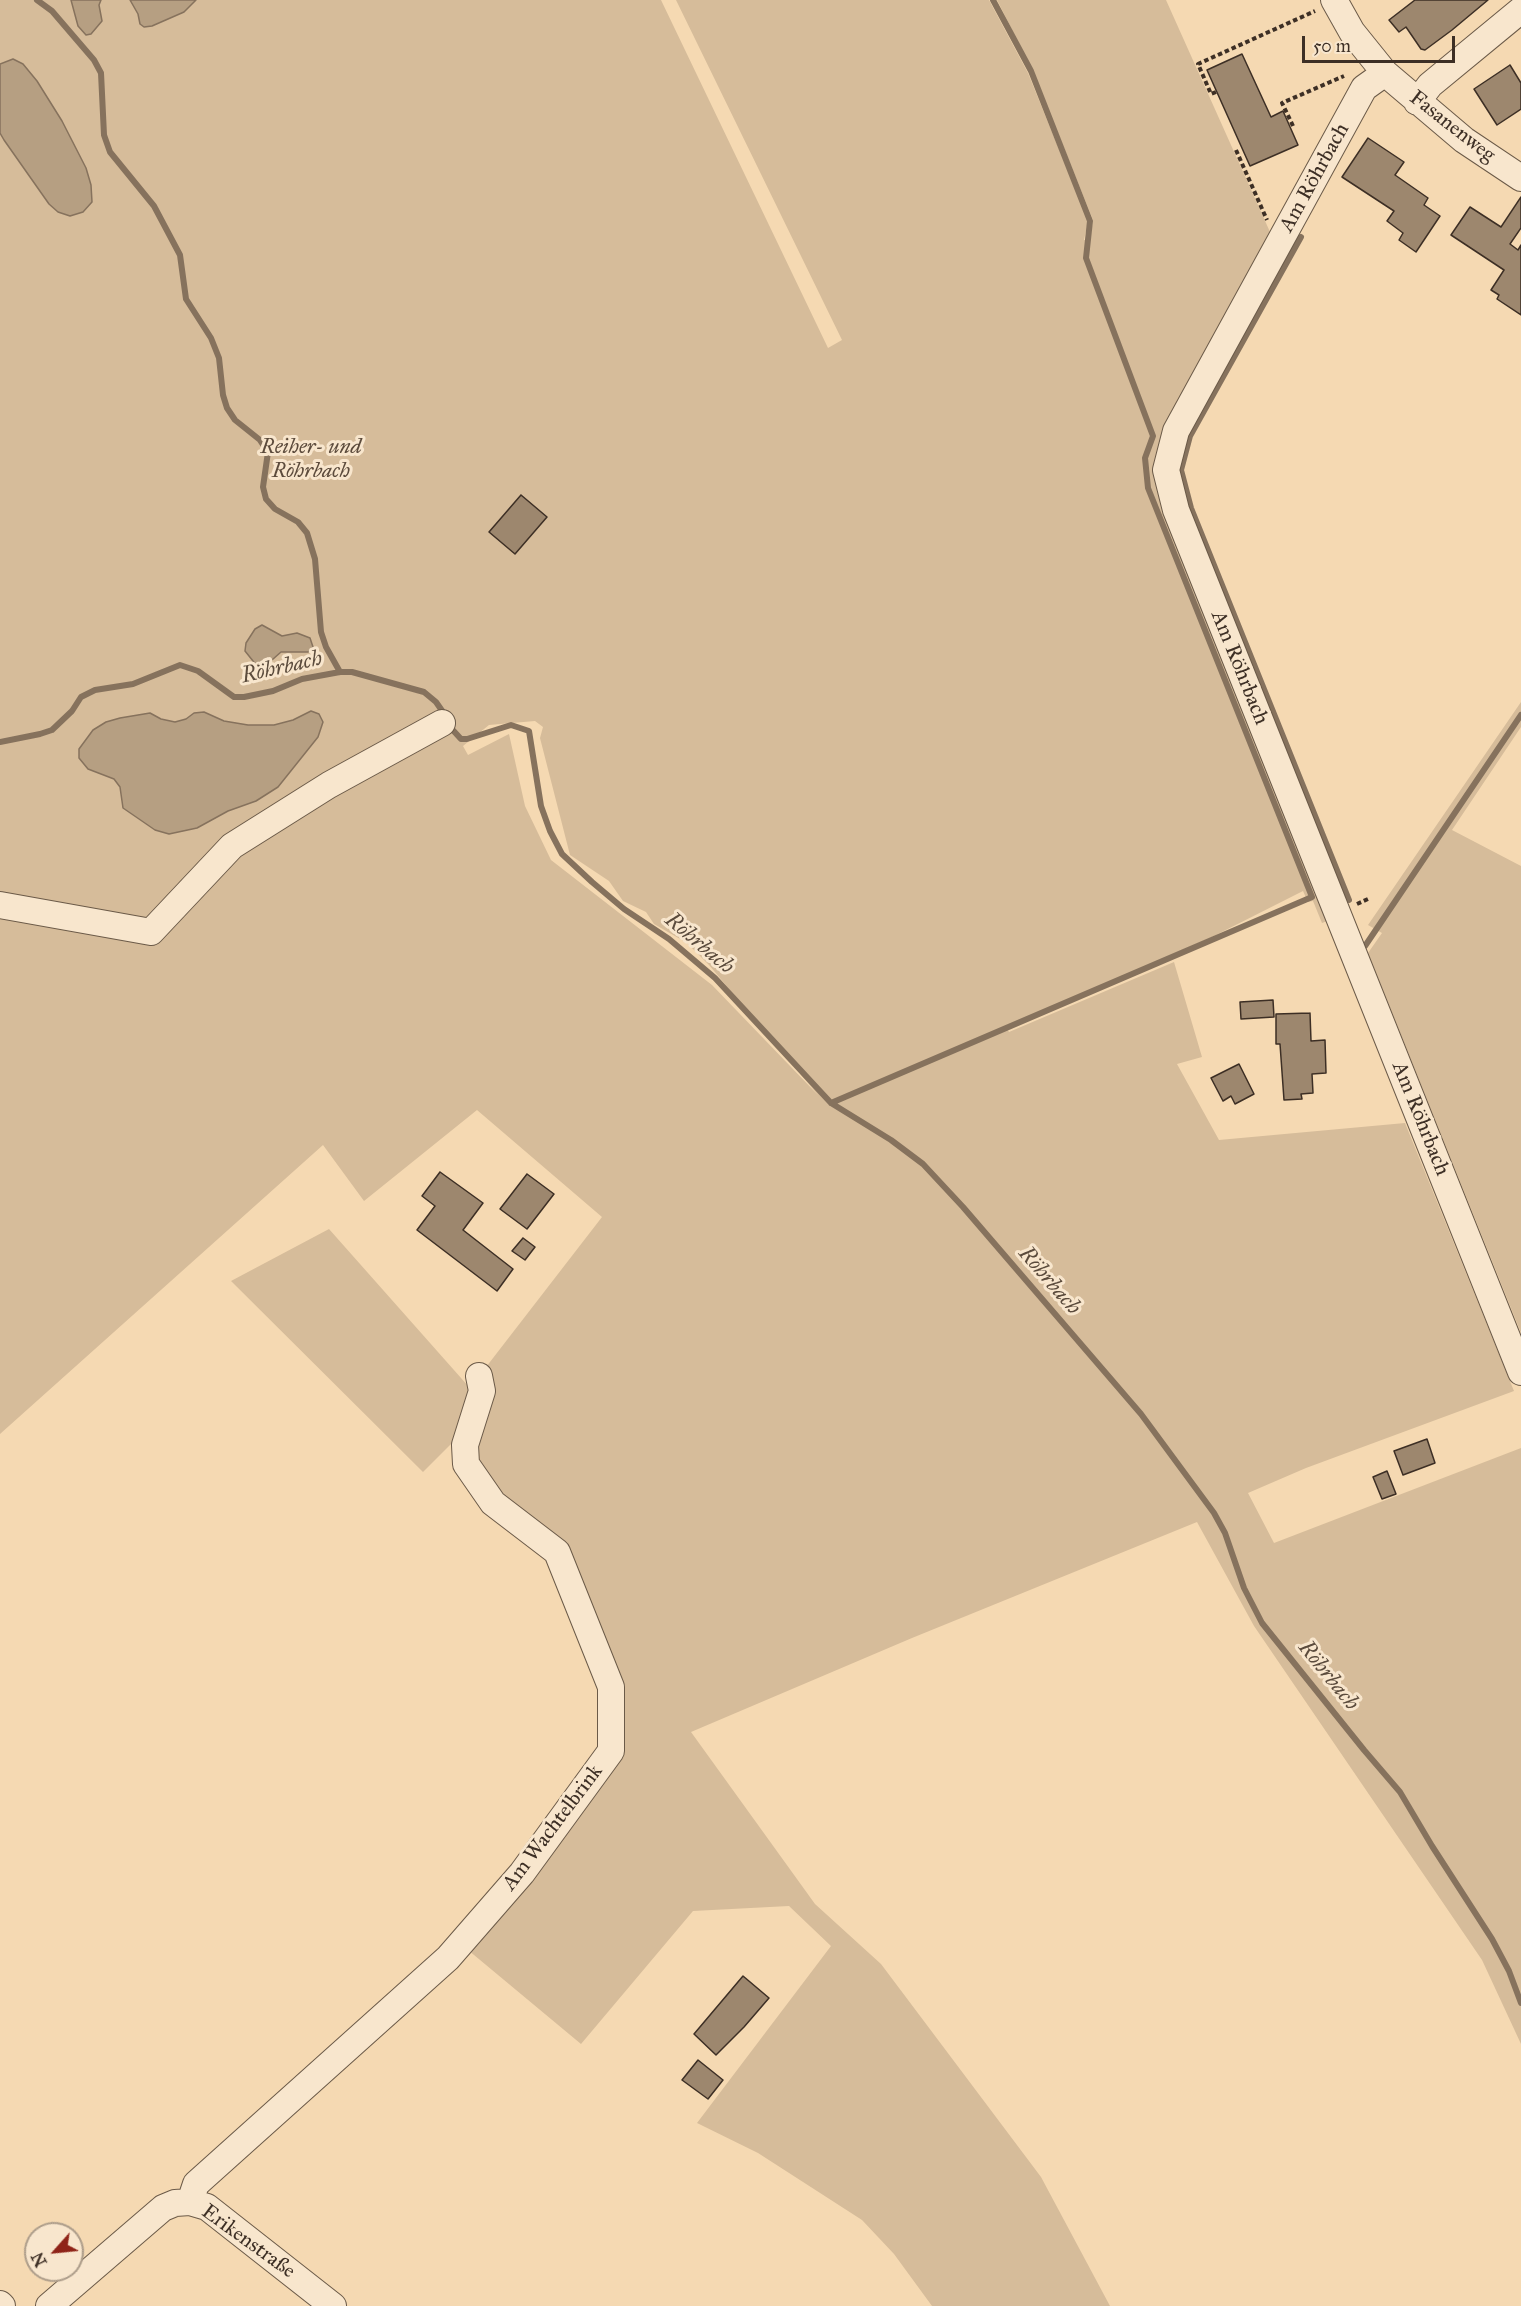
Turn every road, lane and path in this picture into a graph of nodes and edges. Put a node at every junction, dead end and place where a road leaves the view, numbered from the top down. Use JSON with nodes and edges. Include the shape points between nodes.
{"nodes":[{"id":1,"x":1334,"y":1,"type":"edge"},
{"id":2,"x":1521,"y":10,"type":"edge"},
{"id":3,"x":1385,"y":73,"type":"junction"},
{"id":4,"x":1364,"y":88,"type":"junction"},
{"id":5,"x":1216,"y":92,"type":"dead end"},
{"id":6,"x":1417,"y":102,"type":"junction"},
{"id":7,"x":1293,"y":126,"type":"dead end"},
{"id":8,"x":1236,"y":150,"type":"dead end"},
{"id":9,"x":1521,"y":178,"type":"edge"},
{"id":10,"x":1285,"y":232,"type":"junction"},
{"id":11,"x":442,"y":723,"type":"dead end"},
{"id":12,"x":0,"y":905,"type":"edge"},
{"id":13,"x":1521,"y":1372,"type":"edge"},
{"id":14,"x":479,"y":1377,"type":"dead end"},
{"id":15,"x":190,"y":2202,"type":"junction"},
{"id":16,"x":49,"y":2306,"type":"edge"},
{"id":17,"x":333,"y":2306,"type":"edge"}],
"edges":[{"from":1,"to":3,"type":"street","via":[[1352,32]]},
{"from":1,"to":5,"type":"path","via":[[1198,64],[1211,94]]},
{"from":2,"to":6,"type":"street","via":[[1430,85]]},
{"from":3,"to":4,"type":"street","name":"Am Röhrbach"},
{"from":3,"to":6,"type":"street","name":"Fasanenweg"},
{"from":4,"to":7,"type":"path","via":[[1346,75],[1282,103]]},
{"from":4,"to":10,"type":"street","name":"Am Röhrbach"},
{"from":6,"to":9,"type":"street","name":"Fasanenweg"},
{"from":8,"to":10,"type":"path","via":[[1269,223]]},
{"from":10,"to":13,"type":"street","name":"Am Röhrbach","via":[[1176,432],[1166,470],[1176,510]]},
{"from":11,"to":12,"type":"street","via":[[329,785],[232,846],[151,932]]},
{"from":14,"to":15,"type":"street","name":"Am Wachtelbrink","via":[[482,1391],[465,1445],[466,1464],[493,1503],[557,1551],[611,1687],[611,1751],[522,1873],[448,1958],[196,2184]]},
{"from":15,"to":16,"type":"street","name":"Erikenstraße","via":[[163,2208]]},
{"from":15,"to":17,"type":"street","name":"Erikenstraße","via":[[207,2207]]}]}
